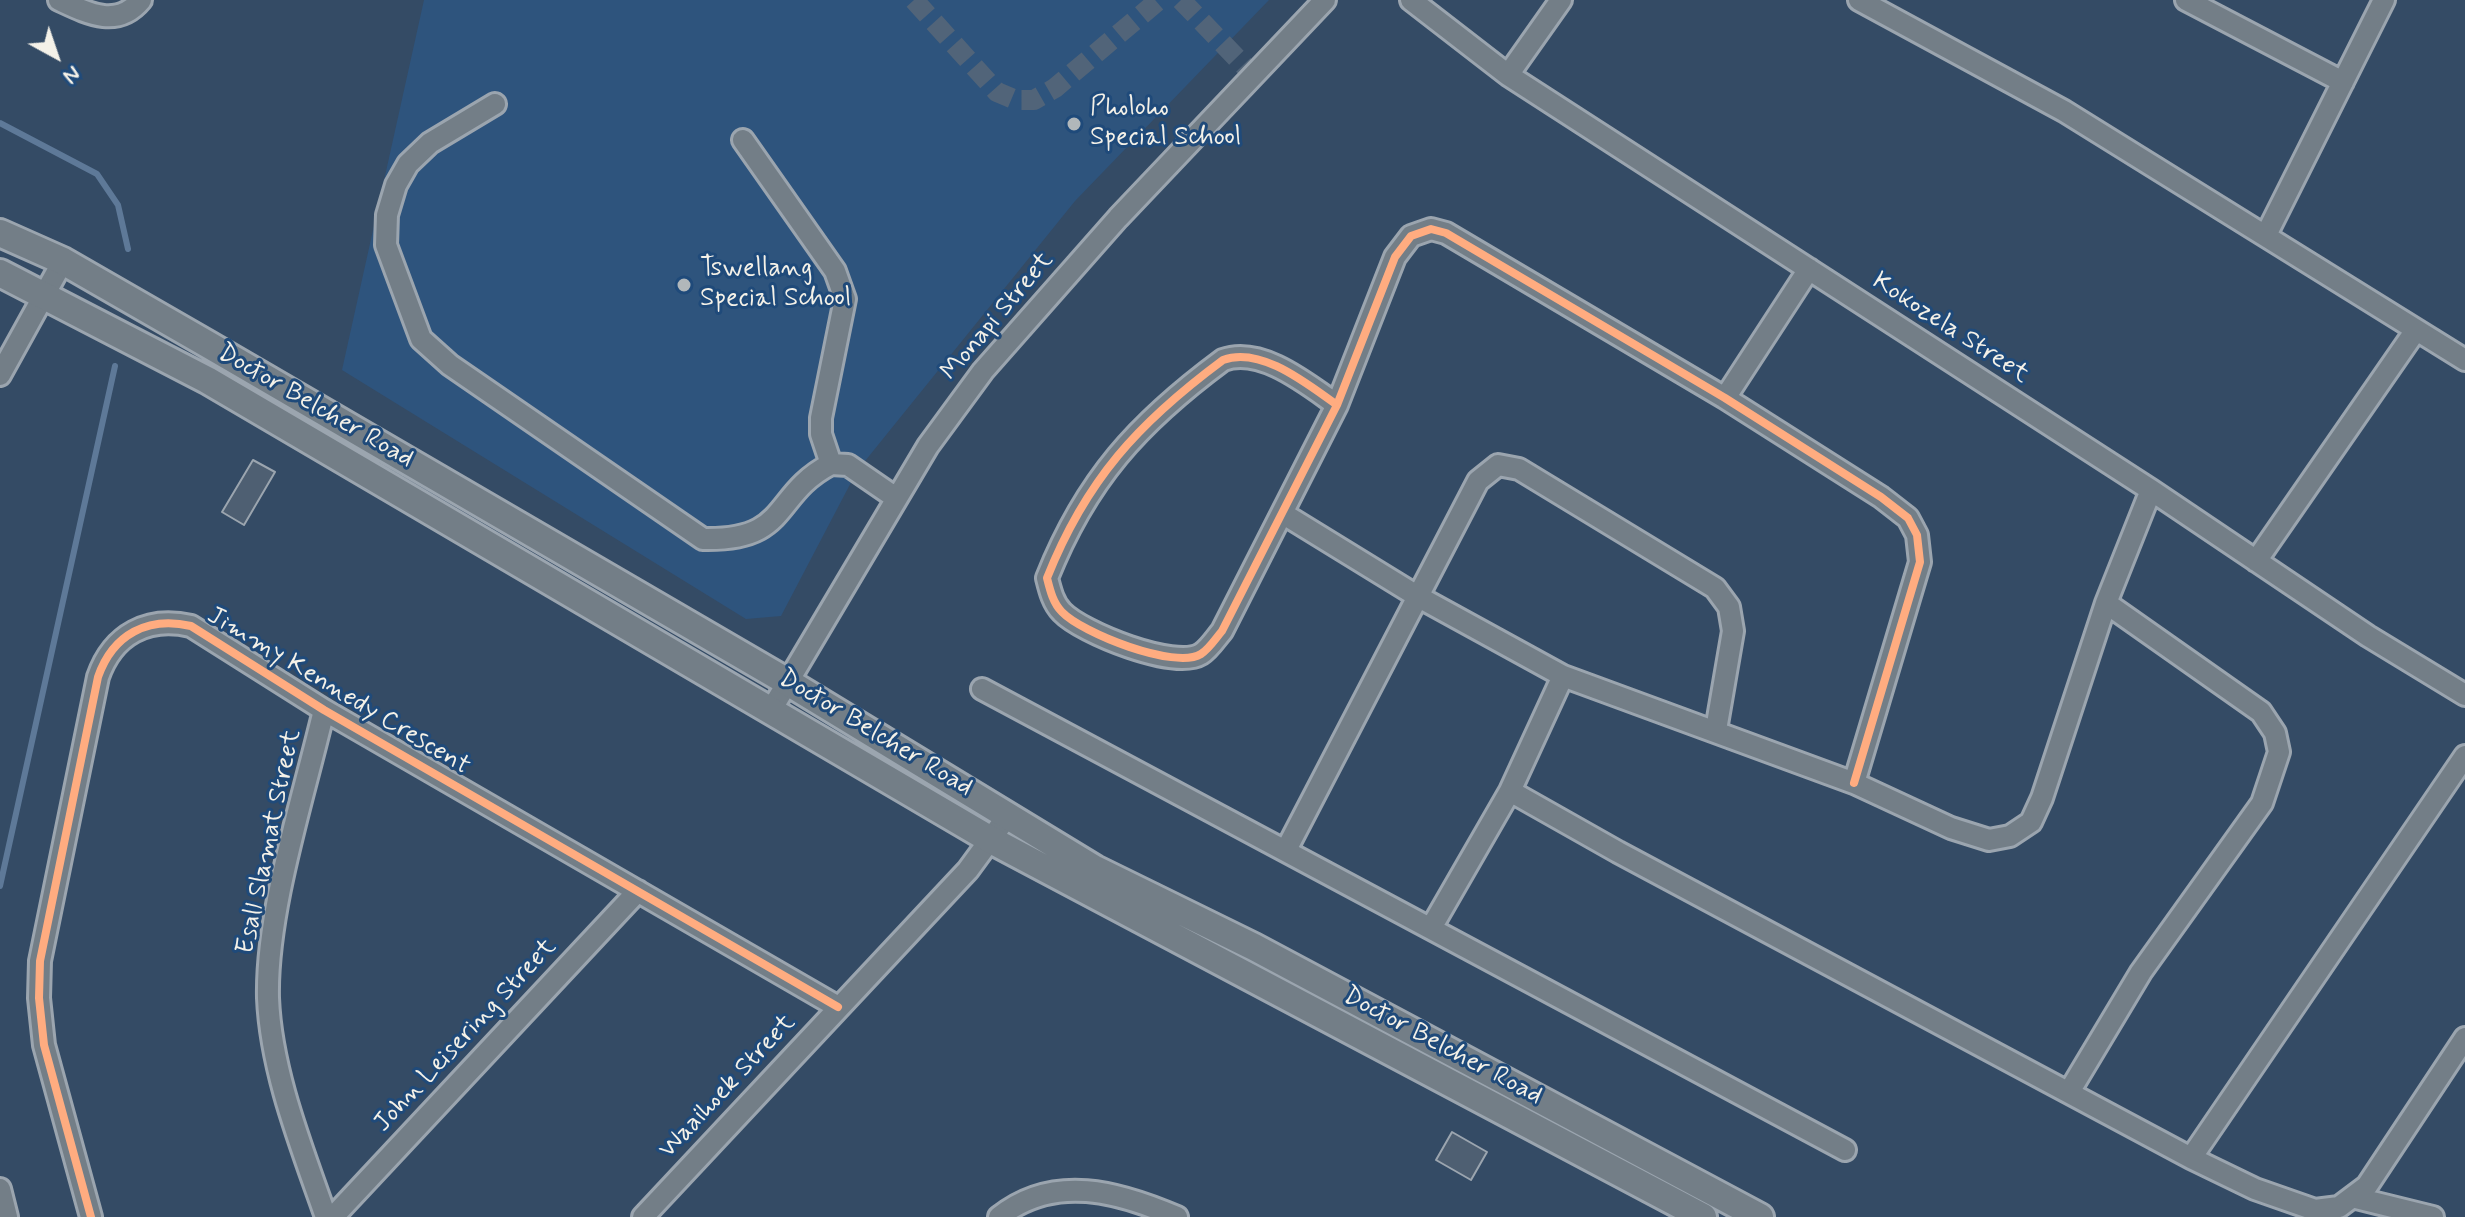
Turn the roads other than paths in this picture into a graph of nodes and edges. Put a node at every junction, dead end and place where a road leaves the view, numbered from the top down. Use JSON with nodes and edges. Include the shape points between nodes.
{"nodes":[{"id":1,"x":59,"y":0,"type":"edge"},
{"id":2,"x":141,"y":0,"type":"edge"},
{"id":3,"x":1325,"y":0,"type":"edge"},
{"id":4,"x":1411,"y":0,"type":"edge"},
{"id":5,"x":1561,"y":0,"type":"edge"},
{"id":6,"x":1859,"y":0,"type":"edge"},
{"id":7,"x":2186,"y":0,"type":"edge"},
{"id":8,"x":2384,"y":0,"type":"edge"},
{"id":9,"x":1508,"y":75,"type":"junction"},
{"id":10,"x":2343,"y":82,"type":"junction"},
{"id":11,"x":495,"y":104,"type":"dead end"},
{"id":12,"x":743,"y":140,"type":"dead end"},
{"id":13,"x":0,"y":233,"type":"edge"},
{"id":14,"x":2266,"y":235,"type":"junction"},
{"id":15,"x":63,"y":261,"type":"junction"},
{"id":16,"x":1809,"y":269,"type":"junction"},
{"id":17,"x":0,"y":273,"type":"edge"},
{"id":18,"x":42,"y":294,"type":"junction"},
{"id":19,"x":2416,"y":330,"type":"junction"},
{"id":20,"x":2465,"y":360,"type":"edge"},
{"id":21,"x":0,"y":375,"type":"edge"},
{"id":22,"x":1725,"y":398,"type":"junction"},
{"id":23,"x":1337,"y":405,"type":"junction"},
{"id":24,"x":831,"y":464,"type":"junction"},
{"id":25,"x":2151,"y":490,"type":"junction"},
{"id":26,"x":896,"y":498,"type":"junction"},
{"id":27,"x":1282,"y":513,"type":"junction"},
{"id":28,"x":2256,"y":561,"type":"junction"},
{"id":29,"x":1417,"y":596,"type":"junction"},
{"id":30,"x":2106,"y":603,"type":"junction"},
{"id":31,"x":1563,"y":676,"type":"junction"},
{"id":32,"x":786,"y":681,"type":"junction"},
{"id":33,"x":982,"y":689,"type":"dead end"},
{"id":34,"x":2465,"y":695,"type":"edge"},
{"id":35,"x":324,"y":710,"type":"junction"},
{"id":36,"x":770,"y":712,"type":"junction"},
{"id":37,"x":1716,"y":730,"type":"junction"},
{"id":38,"x":2465,"y":756,"type":"edge"},
{"id":39,"x":1854,"y":783,"type":"junction"},
{"id":40,"x":1510,"y":791,"type":"junction"},
{"id":41,"x":1009,"y":814,"type":"junction"},
{"id":42,"x":991,"y":840,"type":"junction"},
{"id":43,"x":1286,"y":850,"type":"junction"},
{"id":44,"x":638,"y":891,"type":"junction"},
{"id":45,"x":1431,"y":928,"type":"junction"},
{"id":46,"x":838,"y":1007,"type":"junction"},
{"id":47,"x":2465,"y":1038,"type":"edge"},
{"id":48,"x":2069,"y":1092,"type":"junction"},
{"id":49,"x":1845,"y":1150,"type":"dead end"},
{"id":50,"x":2191,"y":1158,"type":"junction"},
{"id":51,"x":0,"y":1189,"type":"edge"},
{"id":52,"x":2356,"y":1198,"type":"junction"},
{"id":53,"x":7,"y":1217,"type":"edge"},
{"id":54,"x":91,"y":1217,"type":"edge"},
{"id":55,"x":326,"y":1217,"type":"edge"},
{"id":56,"x":333,"y":1217,"type":"edge"},
{"id":57,"x":643,"y":1217,"type":"edge"},
{"id":58,"x":999,"y":1217,"type":"edge"},
{"id":59,"x":1177,"y":1217,"type":"edge"},
{"id":60,"x":1703,"y":1217,"type":"edge"},
{"id":61,"x":1760,"y":1217,"type":"edge"},
{"id":62,"x":2433,"y":1217,"type":"edge"}],
"edges":[{"from":1,"to":2,"type":"street","via":[[113,18]]},
{"from":3,"to":26,"type":"street","name":"Monapi Street","via":[[1118,218],[983,371]]},
{"from":4,"to":9,"type":"street","name":"Kokozela Street"},
{"from":5,"to":9,"type":"street"},
{"from":6,"to":14,"type":"street","via":[[2064,111]]},
{"from":7,"to":10,"type":"street"},
{"from":8,"to":10,"type":"street"},
{"from":9,"to":16,"type":"street","name":"Kokozela Street"},
{"from":10,"to":14,"type":"street"},
{"from":11,"to":24,"type":"street","via":[[430,143],[396,185],[386,245],[421,339],[450,365],[703,539],[736,540],[763,529]]},
{"from":12,"to":24,"type":"street","via":[[835,271],[845,299],[821,418]]},
{"from":13,"to":15,"type":"main road","name":"Doctor Belcher Road"},
{"from":14,"to":19,"type":"street"},
{"from":15,"to":18,"type":"street"},
{"from":15,"to":32,"type":"main road","name":"Doctor Belcher Road"},
{"from":16,"to":22,"type":"street"},
{"from":16,"to":25,"type":"street","name":"Kokozela Street"},
{"from":17,"to":18,"type":"main road","name":"Doctor Belcher Road"},
{"from":18,"to":21,"type":"street"},
{"from":18,"to":36,"type":"main road","name":"Doctor Belcher Road","via":[[207,380]]},
{"from":19,"to":20,"type":"street"},
{"from":19,"to":28,"type":"street"},
{"from":22,"to":23,"type":"street","via":[[1446,233],[1431,229],[1411,236],[1395,257]]},
{"from":22,"to":39,"type":"street","via":[[1881,497],[1908,518],[1917,535],[1920,562]]},
{"from":23,"to":27,"type":"street"},
{"from":23,"to":27,"type":"street","via":[[1265,362],[1238,355],[1223,360],[1123,447],[1096,481],[1047,578],[1053,600],[1089,630],[1144,652],[1175,659],[1201,654],[1222,631]]},
{"from":24,"to":26,"type":"street","via":[[848,465]]},
{"from":25,"to":28,"type":"street","name":"Kokozela Street"},
{"from":25,"to":30,"type":"street"},
{"from":26,"to":32,"type":"street","name":"Monapi Street"},
{"from":27,"to":29,"type":"street"},
{"from":28,"to":34,"type":"street","name":"Kokozela Street"},
{"from":29,"to":31,"type":"street"},
{"from":29,"to":37,"type":"street","via":[[1478,481],[1498,465],[1519,469],[1715,588],[1729,607],[1733,631]]},
{"from":29,"to":43,"type":"street"},
{"from":30,"to":39,"type":"street","via":[[2031,822],[2010,836],[1989,840]]},
{"from":30,"to":48,"type":"street","via":[[2261,712],[2275,733],[2279,752],[2262,803],[2141,972]]},
{"from":31,"to":37,"type":"street"},
{"from":31,"to":40,"type":"street"},
{"from":32,"to":36,"type":"street","name":"Monapi Street"},
{"from":32,"to":41,"type":"main road","name":"Doctor Belcher Road"},
{"from":33,"to":43,"type":"street"},
{"from":35,"to":44,"type":"street","name":"Jimmy Kennedy Crescent"},
{"from":35,"to":54,"type":"street","name":"Jimmy Kennedy Crescent","via":[[191,626],[154,623],[124,637],[103,662],[40,961],[39,998],[44,1045]]},
{"from":35,"to":55,"type":"street","name":"Esall Slamat Street","via":[[275,921],[268,1000],[276,1056]]},
{"from":36,"to":42,"type":"main road","name":"Doctor Belcher Road"},
{"from":37,"to":39,"type":"street"},
{"from":38,"to":50,"type":"street"},
{"from":40,"to":45,"type":"street"},
{"from":40,"to":48,"type":"street"},
{"from":41,"to":42,"type":"street","name":"Waaihoek Street"},
{"from":41,"to":61,"type":"main road","name":"Doctor Belcher Road","via":[[1095,869],[1254,947]]},
{"from":42,"to":46,"type":"street","name":"Waaihoek Street"},
{"from":42,"to":60,"type":"main road","name":"Doctor Belcher Road"},
{"from":43,"to":45,"type":"street"},
{"from":44,"to":46,"type":"street","name":"Jimmy Kennedy Crescent"},
{"from":44,"to":56,"type":"street","name":"John Leisering Street"},
{"from":45,"to":49,"type":"street"},
{"from":46,"to":57,"type":"street","name":"Waaihoek Street"},
{"from":47,"to":52,"type":"street"},
{"from":48,"to":50,"type":"street"},
{"from":50,"to":52,"type":"street","via":[[2315,1210]]},
{"from":51,"to":53,"type":"street"},
{"from":52,"to":62,"type":"street"},
{"from":58,"to":59,"type":"street","via":[[1042,1195],[1081,1189],[1134,1198]]}]}
